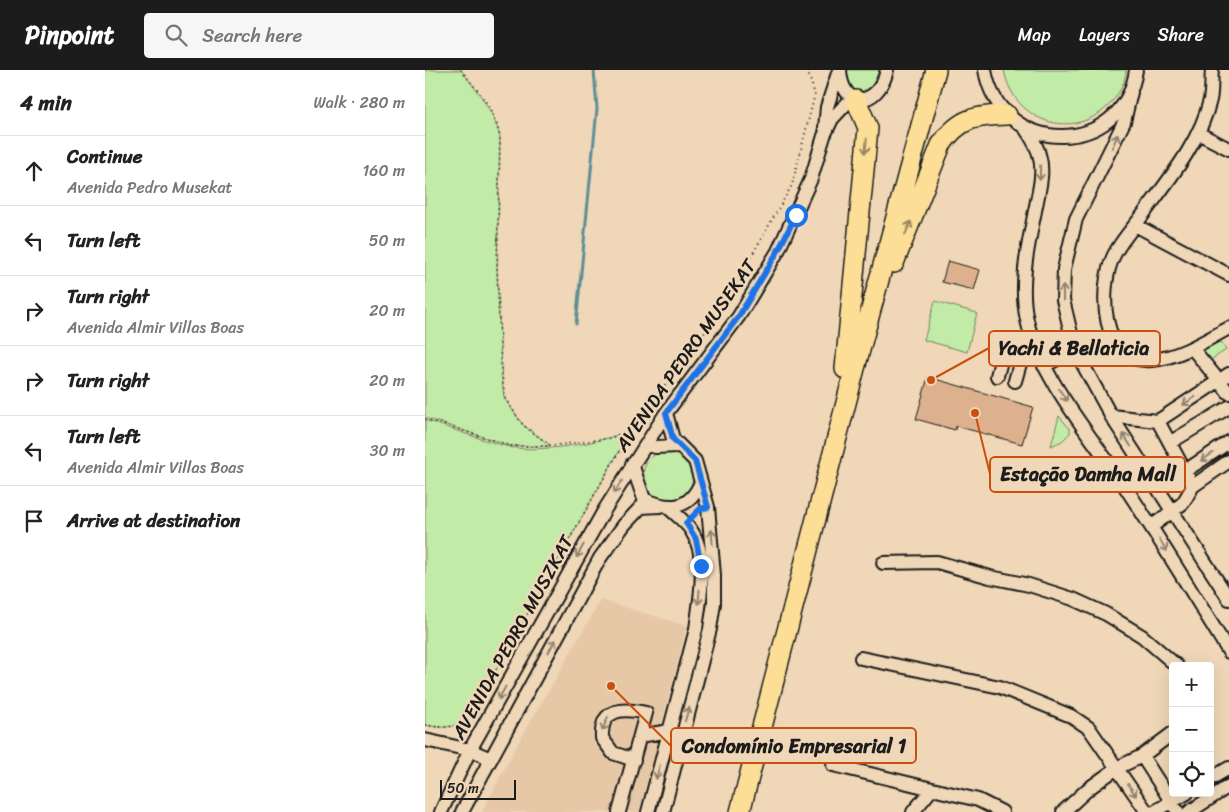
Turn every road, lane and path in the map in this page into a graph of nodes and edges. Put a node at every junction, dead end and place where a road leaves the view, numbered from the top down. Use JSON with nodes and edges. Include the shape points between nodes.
{"nodes":[{"id":1,"x":461,"y":70,"type":"edge"},
{"id":2,"x":807,"y":70,"type":"edge"},
{"id":3,"x":839,"y":70,"type":"edge"},
{"id":4,"x":887,"y":70,"type":"edge"},
{"id":5,"x":924,"y":70,"type":"edge"},
{"id":6,"x":936,"y":70,"type":"edge"},
{"id":7,"x":985,"y":70,"type":"edge"},
{"id":8,"x":1136,"y":70,"type":"edge"},
{"id":9,"x":1212,"y":70,"type":"edge"},
{"id":10,"x":1131,"y":92,"type":"junction"},
{"id":11,"x":856,"y":100,"type":"junction"},
{"id":12,"x":1007,"y":116,"type":"junction"},
{"id":13,"x":1025,"y":128,"type":"junction"},
{"id":14,"x":1198,"y":133,"type":"junction"},
{"id":15,"x":824,"y":136,"type":"junction"},
{"id":16,"x":1229,"y":149,"type":"edge"},
{"id":17,"x":1135,"y":224,"type":"junction"},
{"id":18,"x":1228,"y":275,"type":"edge"},
{"id":19,"x":1229,"y":328,"type":"edge"},
{"id":20,"x":1192,"y":348,"type":"junction"},
{"id":21,"x":1075,"y":350,"type":"junction"},
{"id":22,"x":1044,"y":366,"type":"junction"},
{"id":23,"x":849,"y":370,"type":"junction"},
{"id":24,"x":1224,"y":377,"type":"edge"},
{"id":25,"x":1002,"y":378,"type":"joint"},
{"id":26,"x":1229,"y":393,"type":"edge"},
{"id":27,"x":1229,"y":407,"type":"edge"},
{"id":28,"x":666,"y":413,"type":"junction"},
{"id":29,"x":1111,"y":416,"type":"junction"},
{"id":30,"x":425,"y":419,"type":"edge"},
{"id":31,"x":1158,"y":421,"type":"junction"},
{"id":32,"x":632,"y":428,"type":"junction"},
{"id":33,"x":1171,"y":442,"type":"junction"},
{"id":34,"x":1229,"y":442,"type":"edge"},
{"id":35,"x":647,"y":445,"type":"junction"},
{"id":36,"x":551,"y":446,"type":"junction"},
{"id":37,"x":678,"y":446,"type":"junction"},
{"id":38,"x":1229,"y":461,"type":"edge"},
{"id":39,"x":632,"y":464,"type":"junction"},
{"id":40,"x":1185,"y":471,"type":"junction"},
{"id":41,"x":701,"y":482,"type":"junction"},
{"id":42,"x":1193,"y":486,"type":"junction"},
{"id":43,"x":664,"y":507,"type":"junction"},
{"id":44,"x":605,"y":509,"type":"joint"},
{"id":45,"x":1173,"y":513,"type":"junction"},
{"id":46,"x":1151,"y":527,"type":"junction"},
{"id":47,"x":883,"y":563,"type":"dead end"},
{"id":48,"x":1229,"y":599,"type":"edge"},
{"id":49,"x":1229,"y":652,"type":"edge"},
{"id":50,"x":861,"y":658,"type":"dead end"},
{"id":51,"x":1172,"y":662,"type":"edge"},
{"id":52,"x":425,"y":725,"type":"edge"},
{"id":53,"x":675,"y":734,"type":"junction"},
{"id":54,"x":640,"y":736,"type":"junction"},
{"id":55,"x":1169,"y":736,"type":"edge"},
{"id":56,"x":425,"y":740,"type":"edge"},
{"id":57,"x":470,"y":750,"type":"junction"},
{"id":58,"x":1141,"y":756,"type":"junction"},
{"id":59,"x":491,"y":759,"type":"junction"},
{"id":60,"x":634,"y":760,"type":"junction"},
{"id":61,"x":833,"y":765,"type":"dead end"},
{"id":62,"x":1117,"y":768,"type":"junction"},
{"id":63,"x":1229,"y":768,"type":"edge"},
{"id":64,"x":1214,"y":777,"type":"edge"},
{"id":65,"x":1229,"y":786,"type":"edge"},
{"id":66,"x":932,"y":789,"type":"junction"},
{"id":67,"x":1184,"y":797,"type":"edge"},
{"id":68,"x":1175,"y":807,"type":"edge"},
{"id":69,"x":441,"y":812,"type":"edge"},
{"id":70,"x":462,"y":812,"type":"edge"},
{"id":71,"x":619,"y":812,"type":"edge"},
{"id":72,"x":648,"y":812,"type":"edge"},
{"id":73,"x":663,"y":812,"type":"edge"},
{"id":74,"x":728,"y":812,"type":"edge"},
{"id":75,"x":740,"y":812,"type":"edge"},
{"id":76,"x":913,"y":812,"type":"edge"},
{"id":77,"x":1001,"y":812,"type":"edge"},
{"id":78,"x":1063,"y":812,"type":"edge"},
{"id":79,"x":1147,"y":812,"type":"edge"},
{"id":80,"x":1154,"y":812,"type":"edge"},
{"id":81,"x":1189,"y":812,"type":"edge"}],
"edges":[{"from":1,"to":36,"type":"path","via":[[487,102],[496,118],[500,137],[497,269],[505,398],[523,424]]},
{"from":2,"to":32,"type":"path","via":[[815,94],[792,185],[716,318]]},
{"from":3,"to":11,"type":"street","via":[[845,90]]},
{"from":3,"to":15,"type":"street","name":"AVENIDA PEDRO MUSEKAT","via":[[827,108]]},
{"from":4,"to":11,"type":"street","name":"AVENIDA PEDRO MUSEKAT","via":[[880,90],[871,97]]},
{"from":5,"to":23,"type":"highway"},
{"from":6,"to":23,"type":"highway"},
{"from":7,"to":12,"type":"street","via":[[995,100]]},
{"from":8,"to":10,"type":"street"},
{"from":9,"to":14,"type":"street","via":[[1210,100]]},
{"from":10,"to":13,"type":"street","via":[[1114,115],[1099,127],[1081,134],[1043,135]]},
{"from":21,"to":10,"type":"street","one_way":true,"via":[[1063,300],[1067,251],[1076,219],[1123,122]]},
{"from":11,"to":15,"type":"street","name":"AVENIDA PEDRO MUSEKAT","via":[[845,104],[836,113]]},
{"from":11,"to":23,"type":"highway","one_way":true,"via":[[868,128]]},
{"from":12,"to":13,"type":"street"},
{"from":23,"to":12,"type":"highway","one_way":true,"via":[[941,145],[961,123],[981,116]]},
{"from":13,"to":22,"type":"street","one_way":true,"via":[[1035,142],[1041,160],[1040,184],[1027,250],[1025,300],[1027,319]]},
{"from":14,"to":16,"type":"street"},
{"from":14,"to":17,"type":"street"},
{"from":15,"to":28,"type":"street","name":"AVENIDA PEDRO MUSEKAT","via":[[811,179],[778,251],[739,316]]},
{"from":17,"to":18,"type":"street"},
{"from":17,"to":20,"type":"street","via":[[1114,256],[1108,272],[1105,288],[1110,331],[1117,344],[1136,359],[1153,360]]},
{"from":19,"to":20,"type":"street"},
{"from":20,"to":24,"type":"street"},
{"from":21,"to":22,"type":"street"},
{"from":21,"to":29,"type":"street"},
{"from":22,"to":46,"type":"street","one_way":true},
{"from":23,"to":74,"type":"highway"},
{"from":23,"to":75,"type":"highway"},
{"from":24,"to":26,"type":"street"},
{"from":24,"to":31,"type":"street","one_way":true},
{"from":25,"to":25,"type":"street","via":[[1011,343],[1023,353]]},
{"from":27,"to":33,"type":"street"},
{"from":28,"to":35,"type":"street","name":"AVENIDA PEDRO MUSEKAT"},
{"from":28,"to":37,"type":"street"},
{"from":29,"to":31,"type":"street"},
{"from":45,"to":29,"type":"street","one_way":true},
{"from":30,"to":36,"type":"path","via":[[511,446]]},
{"from":31,"to":33,"type":"street"},
{"from":32,"to":36,"type":"path","via":[[611,438]]},
{"from":32,"to":39,"type":"path"},
{"from":32,"to":52,"type":"path","via":[[473,711],[446,729]]},
{"from":33,"to":40,"type":"street"},
{"from":34,"to":40,"type":"street","one_way":true},
{"from":35,"to":37,"type":"street"},
{"from":35,"to":39,"type":"street","name":"AVENIDA PEDRO MUSEKAT"},
{"from":37,"to":41,"type":"street","via":[[695,461]]},
{"from":38,"to":42,"type":"street"},
{"from":39,"to":43,"type":"street","via":[[644,499]]},
{"from":39,"to":44,"type":"street","name":"AVENIDA PEDRO MUSEKAT","one_way":true},
{"from":40,"to":42,"type":"street"},
{"from":41,"to":43,"type":"street","via":[[691,498],[675,507]]},
{"from":53,"to":41,"type":"street","one_way":true,"via":[[710,629],[713,604],[710,520]]},
{"from":42,"to":45,"type":"street"},
{"from":43,"to":53,"type":"street","one_way":true,"via":[[691,530],[699,548],[701,566],[696,629]]},
{"from":59,"to":43,"type":"street","name":"AVENIDA PEDRO MUSZKAT","one_way":true,"via":[[600,558],[641,507]]},
{"from":44,"to":57,"type":"street","name":"AVENIDA PEDRO MUSZKAT","one_way":true},
{"from":45,"to":46,"type":"street"},
{"from":45,"to":48,"type":"street"},
{"from":46,"to":49,"type":"street","one_way":true},
{"from":47,"to":51,"type":"street","via":[[937,562],[1029,584],[1073,599],[1142,636]]},
{"from":50,"to":62,"type":"street","via":[[1000,687],[1053,707],[1089,728]]},
{"from":53,"to":54,"type":"street"},
{"from":53,"to":72,"type":"street","one_way":true},
{"from":53,"to":73,"type":"street"},
{"from":54,"to":60,"type":"street"},
{"from":54,"to":60,"type":"street","one_way":true,"via":[[646,712],[622,709],[610,714],[603,725],[602,738],[608,749]]},
{"from":55,"to":58,"type":"street"},
{"from":56,"to":57,"type":"street"},
{"from":57,"to":59,"type":"street"},
{"from":57,"to":69,"type":"street","name":"AVENIDA PEDRO MUSZKAT"},
{"from":58,"to":62,"type":"street"},
{"from":58,"to":68,"type":"street"},
{"from":59,"to":70,"type":"street","name":"AVENIDA PEDRO MUSZKAT"},
{"from":60,"to":71,"type":"street"},
{"from":61,"to":66,"type":"street"},
{"from":62,"to":78,"type":"street"},
{"from":62,"to":79,"type":"street","one_way":true},
{"from":63,"to":64,"type":"street"},
{"from":65,"to":81,"type":"street"},
{"from":66,"to":76,"type":"street"},
{"from":66,"to":77,"type":"street","via":[[978,800]]},
{"from":67,"to":68,"type":"street"},
{"from":68,"to":80,"type":"street"}]}
